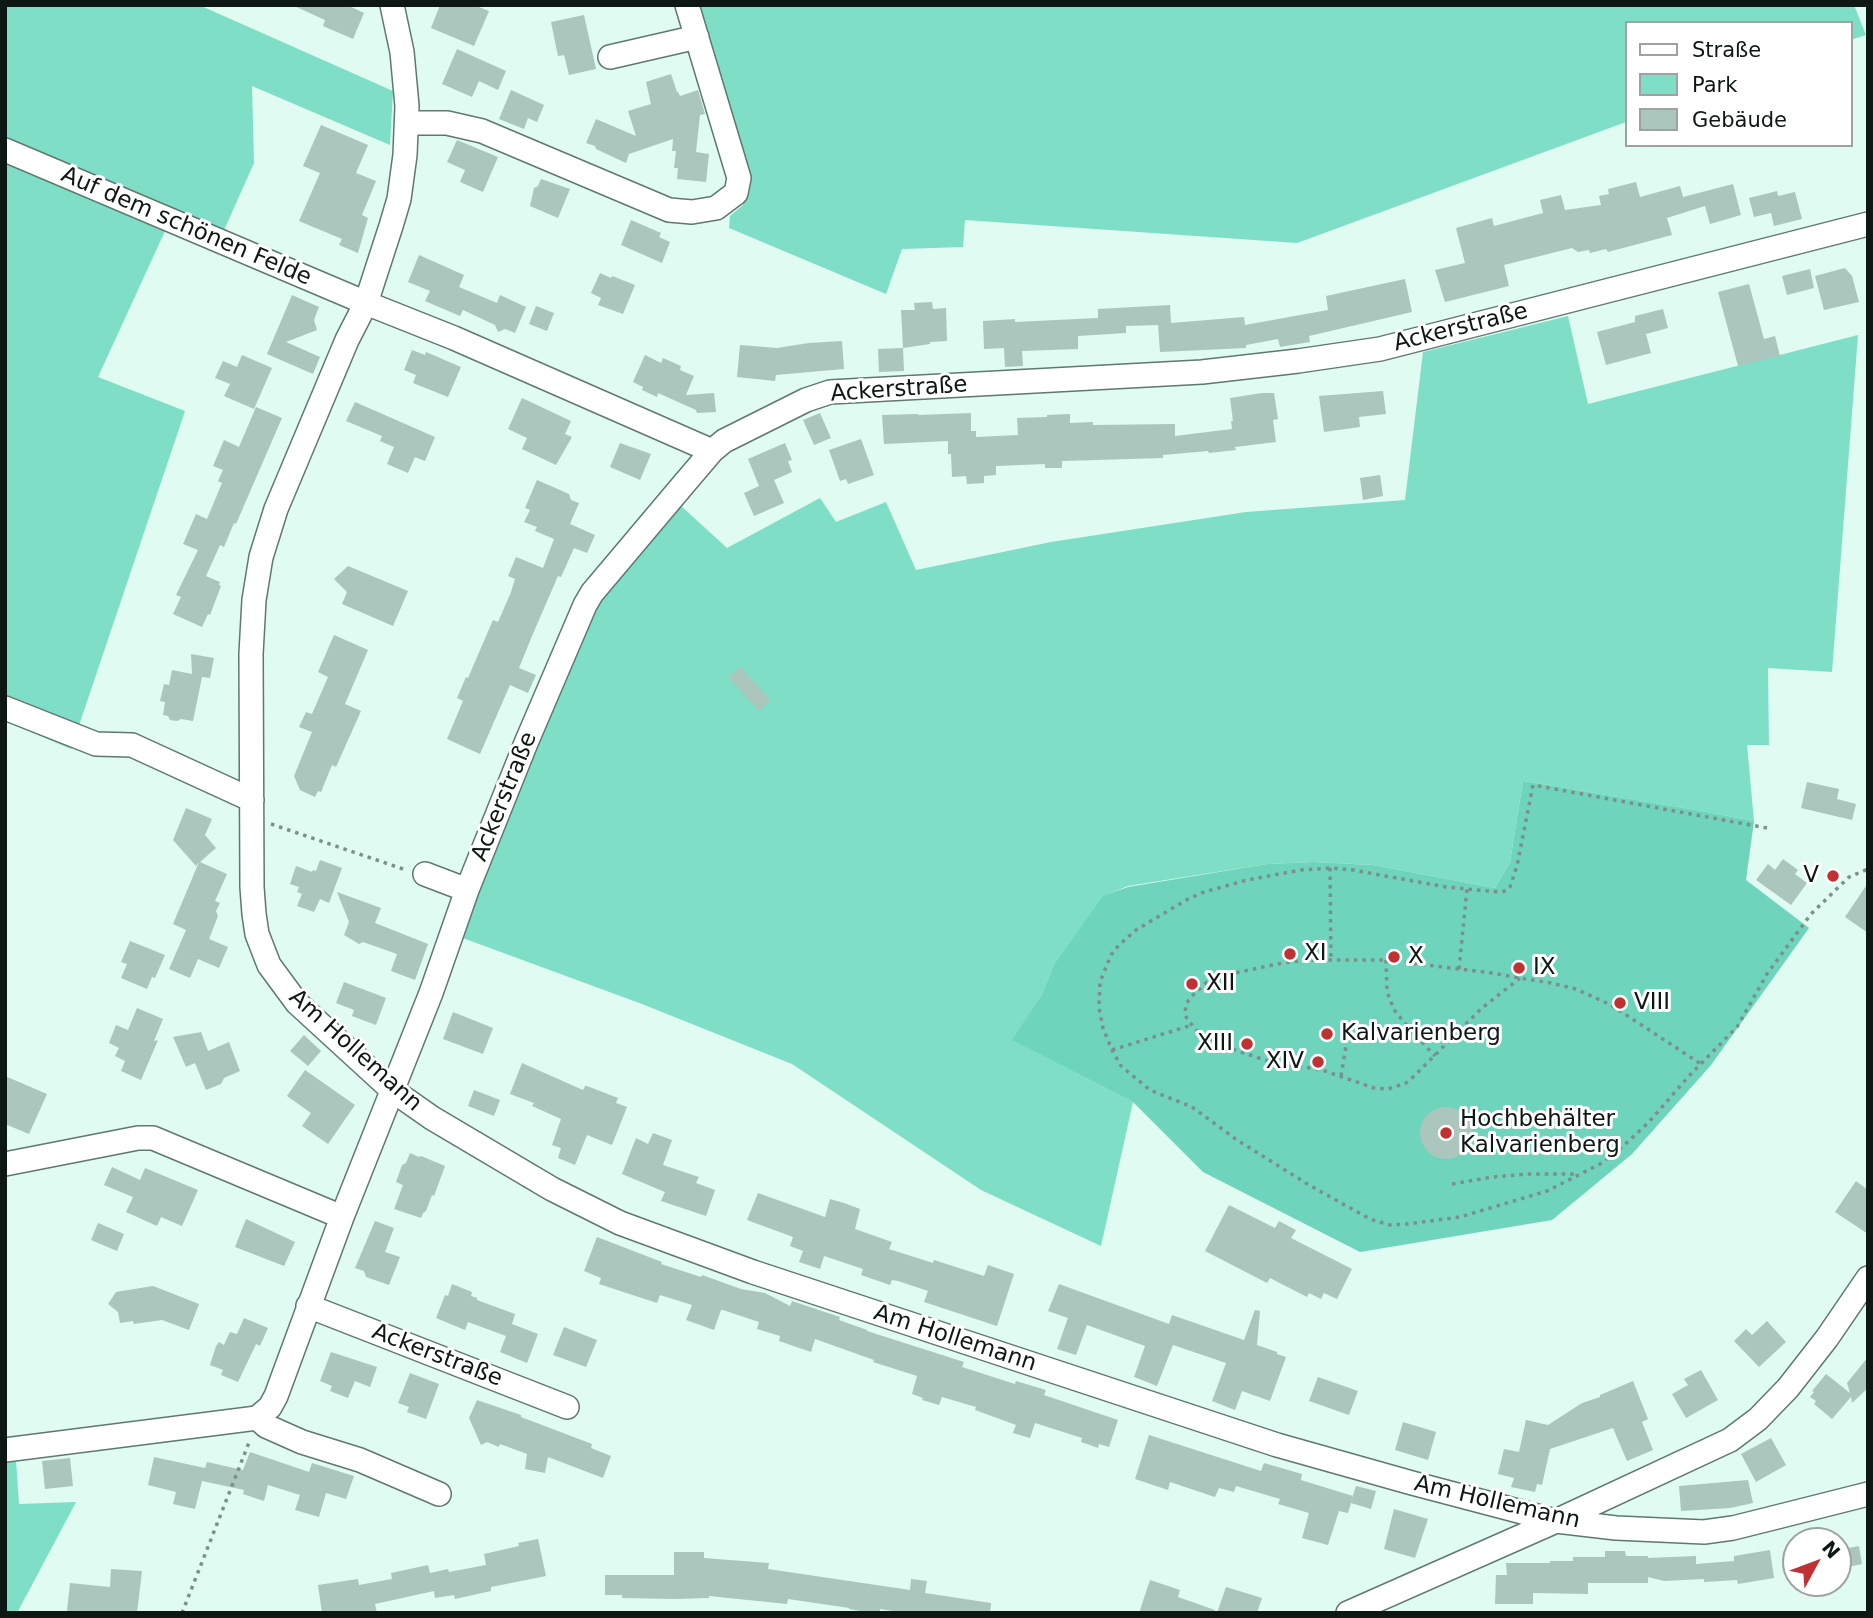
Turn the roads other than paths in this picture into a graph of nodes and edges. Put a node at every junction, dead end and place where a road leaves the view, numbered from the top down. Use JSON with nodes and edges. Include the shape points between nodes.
{"nodes":[{"id":1,"x":392,"y":5,"type":"edge"},
{"id":2,"x":687,"y":5,"type":"edge"},
{"id":3,"x":697,"y":37,"type":"junction"},
{"id":4,"x":610,"y":57,"type":"dead end"},
{"id":5,"x":407,"y":123,"type":"junction"},
{"id":6,"x":5,"y":150,"type":"edge"},
{"id":7,"x":1868,"y":224,"type":"edge"},
{"id":8,"x":366,"y":303,"type":"junction"},
{"id":9,"x":712,"y":451,"type":"junction"},
{"id":10,"x":5,"y":709,"type":"edge"},
{"id":11,"x":252,"y":808,"type":"junction"},
{"id":12,"x":425,"y":874,"type":"road end"},
{"id":13,"x":467,"y":890,"type":"junction"},
{"id":14,"x":392,"y":1090,"type":"junction"},
{"id":15,"x":5,"y":1164,"type":"edge"},
{"id":16,"x":342,"y":1217,"type":"junction"},
{"id":17,"x":1868,"y":1278,"type":"edge"},
{"id":18,"x":308,"y":1306,"type":"junction"},
{"id":19,"x":567,"y":1407,"type":"dead end"},
{"id":20,"x":257,"y":1418,"type":"junction"},
{"id":21,"x":5,"y":1450,"type":"edge"},
{"id":22,"x":439,"y":1494,"type":"dead end"},
{"id":23,"x":1868,"y":1494,"type":"edge"},
{"id":24,"x":1556,"y":1521,"type":"junction"},
{"id":25,"x":1348,"y":1613,"type":"edge"}],
"edges":[{"from":1,"to":5,"type":"street","via":[[402,52]]},
{"from":2,"to":3,"type":"street"},
{"from":3,"to":4,"type":"street"},
{"from":3,"to":5,"type":"street","via":[[739,177],[736,193],[716,208],[668,210],[482,131],[447,123]]},
{"from":5,"to":8,"type":"street","via":[[399,199]]},
{"from":6,"to":8,"type":"street","name":"Auf dem schönen Felde"},
{"from":7,"to":9,"type":"street","name":"Ackerstraße","via":[[1380,349],[1202,372],[839,391],[806,400]]},
{"from":8,"to":9,"type":"street","name":"Auf dem schönen Felde"},
{"from":8,"to":11,"type":"street","via":[[276,509],[261,558],[251,654]]},
{"from":9,"to":13,"type":"street","name":"Ackerstraße","via":[[585,605]]},
{"from":10,"to":11,"type":"street","via":[[96,744],[132,745]]},
{"from":11,"to":14,"type":"street","name":"Am Hollemann","via":[[254,915],[269,965],[297,1003]]},
{"from":12,"to":13,"type":"street"},
{"from":13,"to":14,"type":"street","name":"Ackerstraße"},
{"from":14,"to":16,"type":"street","name":"Ackerstraße"},
{"from":14,"to":24,"type":"street","name":"Am Hollemann","via":[[552,1189],[632,1227],[753,1272],[1277,1445]]},
{"from":15,"to":16,"type":"street","via":[[153,1138]]},
{"from":16,"to":18,"type":"street","name":"Ackerstraße"},
{"from":17,"to":24,"type":"street","via":[[1794,1380],[1742,1431],[1718,1447]]},
{"from":18,"to":19,"type":"street","name":"Ackerstraße"},
{"from":18,"to":20,"type":"street","name":"Ackerstraße","via":[[274,1401]]},
{"from":20,"to":21,"type":"street"},
{"from":20,"to":22,"type":"street","via":[[302,1442],[360,1460]]},
{"from":23,"to":24,"type":"street","name":"Am Hollemann","via":[[1704,1532]]},
{"from":24,"to":25,"type":"street"}]}
